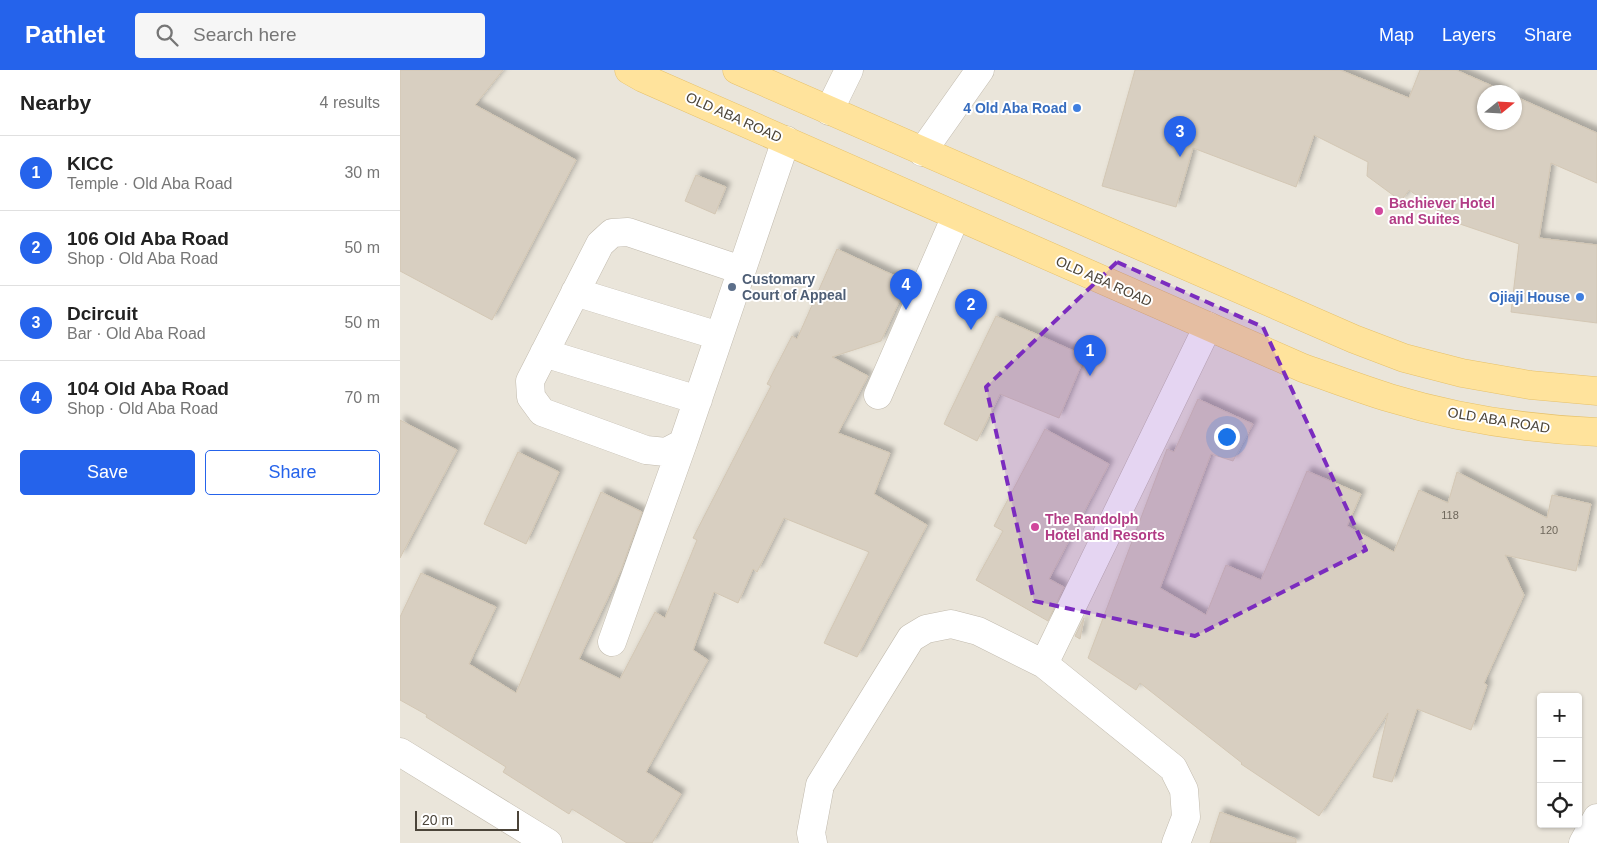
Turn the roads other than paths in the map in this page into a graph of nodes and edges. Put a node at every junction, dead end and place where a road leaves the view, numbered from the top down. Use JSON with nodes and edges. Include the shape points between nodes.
{"nodes":[{"id":1,"x":629,"y":70,"type":"edge"},
{"id":2,"x":737,"y":70,"type":"edge"},
{"id":3,"x":849,"y":70,"type":"edge"},
{"id":4,"x":980,"y":70,"type":"edge"},
{"id":5,"x":829,"y":111,"type":"junction"},
{"id":6,"x":786,"y":140,"type":"junction"},
{"id":7,"x":922,"y":152,"type":"junction"},
{"id":8,"x":956,"y":216,"type":"junction"},
{"id":9,"x":741,"y":270,"type":"junction"},
{"id":10,"x":575,"y":292,"type":"junction"},
{"id":11,"x":1208,"y":326,"type":"junction"},
{"id":12,"x":718,"y":336,"type":"junction"},
{"id":13,"x":544,"y":353,"type":"junction"},
{"id":14,"x":1597,"y":391,"type":"edge"},
{"id":15,"x":878,"y":395,"type":"dead end"},
{"id":16,"x":698,"y":400,"type":"junction"},
{"id":17,"x":1597,"y":432,"type":"edge"},
{"id":18,"x":683,"y":443,"type":"junction"},
{"id":19,"x":612,"y":642,"type":"dead end"},
{"id":20,"x":1044,"y":664,"type":"junction"},
{"id":21,"x":400,"y":752,"type":"edge"},
{"id":22,"x":1597,"y":818,"type":"edge"},
{"id":23,"x":548,"y":843,"type":"edge"},
{"id":24,"x":813,"y":843,"type":"edge"},
{"id":25,"x":1176,"y":843,"type":"edge"},
{"id":26,"x":1583,"y":843,"type":"edge"}],
"edges":[{"from":1,"to":6,"type":"main road","name":"OLD ABA ROAD"},
{"from":2,"to":5,"type":"main road"},
{"from":3,"to":5,"type":"street"},
{"from":4,"to":7,"type":"street"},
{"from":5,"to":7,"type":"main road"},
{"from":6,"to":8,"type":"main road","name":"OLD ABA ROAD"},
{"from":6,"to":9,"type":"street"},
{"from":7,"to":14,"type":"main road","via":[[1404,358],[1462,373],[1530,385]]},
{"from":8,"to":11,"type":"main road","name":"OLD ABA ROAD"},
{"from":8,"to":15,"type":"street"},
{"from":9,"to":10,"type":"street","via":[[628,232],[612,233],[600,244]]},
{"from":9,"to":12,"type":"street"},
{"from":10,"to":12,"type":"street"},
{"from":10,"to":13,"type":"street"},
{"from":11,"to":17,"type":"main road","name":"OLD ABA ROAD","via":[[1303,368],[1391,398],[1477,419]]},
{"from":11,"to":20,"type":"street"},
{"from":12,"to":16,"type":"street"},
{"from":13,"to":16,"type":"street"},
{"from":13,"to":18,"type":"street","via":[[530,381],[532,397],[542,412],[646,450],[666,452]]},
{"from":16,"to":18,"type":"street"},
{"from":18,"to":19,"type":"street"},
{"from":20,"to":24,"type":"street","via":[[978,631],[951,624],[926,629],[911,638],[820,786],[811,832]]},
{"from":20,"to":25,"type":"street","via":[[1173,768],[1184,790],[1186,817]]},
{"from":21,"to":23,"type":"street"},
{"from":22,"to":26,"type":"street"}]}
